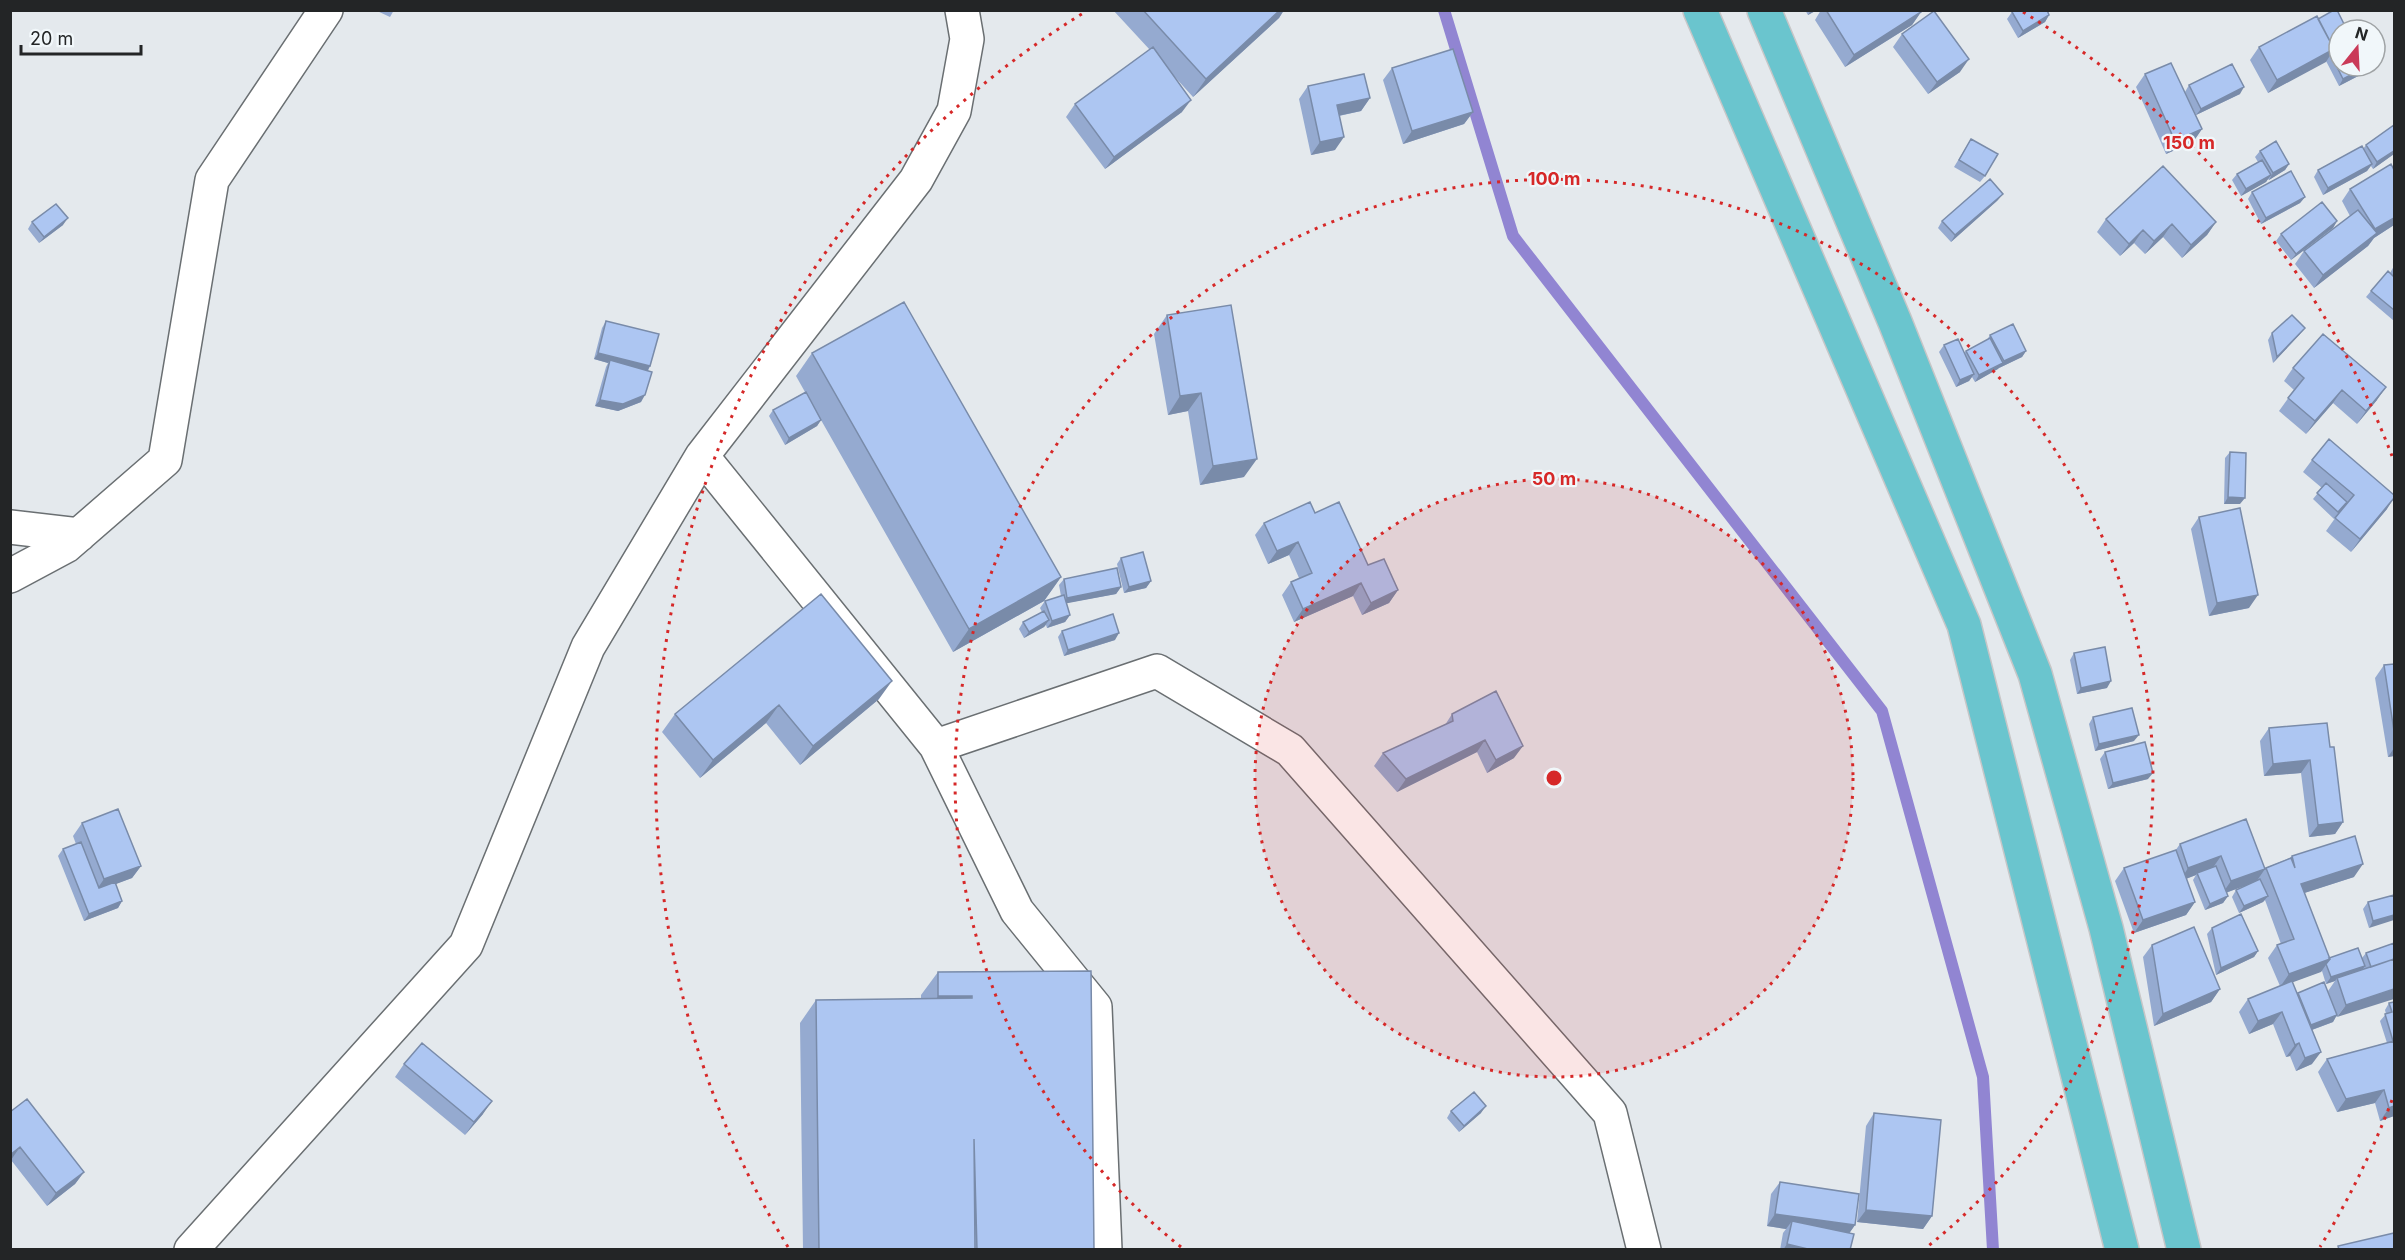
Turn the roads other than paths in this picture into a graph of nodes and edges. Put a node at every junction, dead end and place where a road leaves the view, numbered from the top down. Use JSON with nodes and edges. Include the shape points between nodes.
{"nodes":[{"id":1,"x":326,"y":10,"type":"edge"},
{"id":2,"x":962,"y":10,"type":"edge"},
{"id":3,"x":1700,"y":10,"type":"edge"},
{"id":4,"x":1764,"y":10,"type":"edge"},
{"id":5,"x":702,"y":456,"type":"junction"},
{"id":6,"x":10,"y":527,"type":"edge"},
{"id":7,"x":79,"y":535,"type":"junction"},
{"id":8,"x":10,"y":576,"type":"edge"},
{"id":9,"x":936,"y":746,"type":"junction"},
{"id":10,"x":191,"y":1250,"type":"edge"},
{"id":11,"x":1105,"y":1250,"type":"edge"},
{"id":12,"x":1644,"y":1250,"type":"edge"},
{"id":13,"x":2122,"y":1250,"type":"edge"},
{"id":14,"x":2184,"y":1250,"type":"edge"}],
"edges":[{"from":1,"to":7,"type":"street","via":[[212,180],[165,460]]},
{"from":2,"to":5,"type":"street","via":[[967,39],[954,111],[916,180]]},
{"from":3,"to":13,"type":"main road","via":[[1964,625]]},
{"from":4,"to":14,"type":"main road","via":[[1895,322],[2035,674],[2106,928]]},
{"from":5,"to":9,"type":"street"},
{"from":5,"to":10,"type":"street","via":[[588,647],[466,945]]},
{"from":6,"to":7,"type":"street"},
{"from":7,"to":8,"type":"street"},
{"from":9,"to":11,"type":"street","via":[[1017,911],[1095,1007]]},
{"from":9,"to":12,"type":"street","via":[[1157,671],[1290,750],[1610,1113]]}]}
